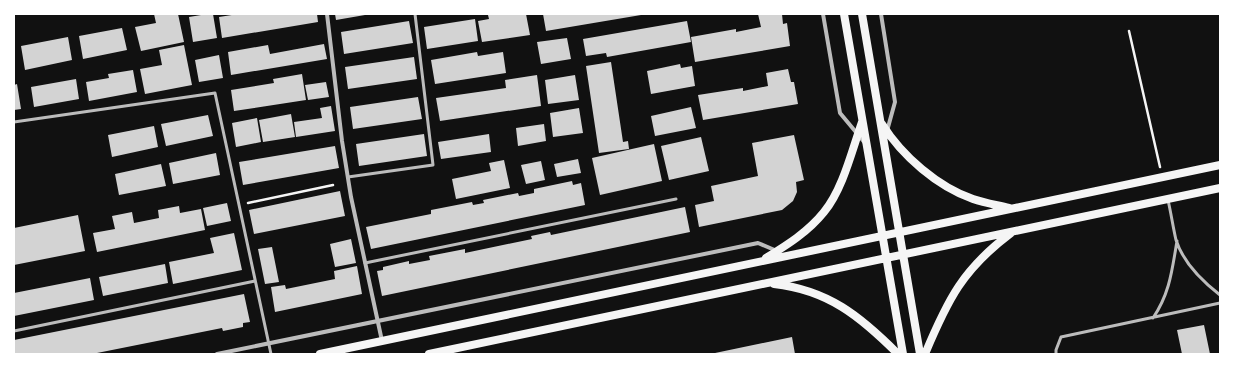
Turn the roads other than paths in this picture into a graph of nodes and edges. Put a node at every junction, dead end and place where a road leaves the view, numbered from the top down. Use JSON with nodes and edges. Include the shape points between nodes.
{"nodes":[{"id":1,"x":327,"y":14,"type":"edge"},
{"id":2,"x":415,"y":14,"type":"edge"},
{"id":3,"x":823,"y":14,"type":"edge"},
{"id":4,"x":844,"y":14,"type":"edge"},
{"id":5,"x":862,"y":14,"type":"edge"},
{"id":6,"x":880,"y":14,"type":"edge"},
{"id":7,"x":880,"y":120,"type":"junction"},
{"id":8,"x":862,"y":121,"type":"junction"},
{"id":9,"x":14,"y":122,"type":"edge"},
{"id":10,"x":887,"y":132,"type":"junction"},
{"id":11,"x":858,"y":135,"type":"junction"},
{"id":12,"x":884,"y":143,"type":"junction"},
{"id":13,"x":866,"y":145,"type":"junction"},
{"id":14,"x":1220,"y":165,"type":"edge"},
{"id":15,"x":348,"y":177,"type":"junction"},
{"id":16,"x":1220,"y":188,"type":"edge"},
{"id":17,"x":676,"y":199,"type":"dead end"},
{"id":18,"x":1168,"y":199,"type":"junction"},
{"id":19,"x":1012,"y":208,"type":"junction"},
{"id":20,"x":1014,"y":231,"type":"junction"},
{"id":21,"x":899,"y":232,"type":"junction"},
{"id":22,"x":882,"y":236,"type":"junction"},
{"id":23,"x":1177,"y":241,"type":"junction"},
{"id":24,"x":777,"y":252,"type":"junction"},
{"id":25,"x":903,"y":254,"type":"junction"},
{"id":26,"x":786,"y":256,"type":"junction"},
{"id":27,"x":886,"y":258,"type":"junction"},
{"id":28,"x":760,"y":261,"type":"junction"},
{"id":29,"x":365,"y":263,"type":"junction"},
{"id":30,"x":255,"y":281,"type":"junction"},
{"id":31,"x":767,"y":283,"type":"junction"},
{"id":32,"x":1220,"y":295,"type":"edge"},
{"id":33,"x":1220,"y":304,"type":"edge"},
{"id":34,"x":1153,"y":318,"type":"junction"},
{"id":35,"x":377,"y":321,"type":"junction"},
{"id":36,"x":14,"y":331,"type":"edge"},
{"id":37,"x":382,"y":341,"type":"junction"},
{"id":38,"x":269,"y":343,"type":"junction"},
{"id":39,"x":217,"y":354,"type":"edge"},
{"id":40,"x":271,"y":354,"type":"edge"},
{"id":41,"x":320,"y":354,"type":"edge"},
{"id":42,"x":429,"y":354,"type":"edge"},
{"id":43,"x":898,"y":354,"type":"edge"},
{"id":44,"x":903,"y":354,"type":"edge"},
{"id":45,"x":920,"y":354,"type":"edge"},
{"id":46,"x":925,"y":354,"type":"edge"},
{"id":47,"x":1056,"y":354,"type":"edge"}],
"edges":[{"from":1,"to":15,"type":"street"},
{"from":2,"to":15,"type":"lane","via":[[433,165]]},
{"from":3,"to":11,"type":"street","via":[[840,113]]},
{"from":4,"to":8,"type":"main road"},
{"from":5,"to":7,"type":"main road"},
{"from":6,"to":10,"type":"street","via":[[895,102]]},
{"from":7,"to":10,"type":"main road"},
{"from":7,"to":12,"type":"main road"},
{"from":8,"to":11,"type":"main road"},
{"from":8,"to":13,"type":"main road"},
{"from":9,"to":30,"type":"lane","via":[[215,93]]},
{"from":10,"to":12,"type":"street"},
{"from":10,"to":19,"type":"main road","via":[[908,156],[950,189],[974,199]]},
{"from":11,"to":13,"type":"street"},
{"from":11,"to":24,"type":"main road","via":[[840,183],[824,212],[805,232]]},
{"from":12,"to":21,"type":"main road"},
{"from":13,"to":22,"type":"main road"},
{"from":14,"to":19,"type":"main road"},
{"from":15,"to":29,"type":"street"},
{"from":16,"to":18,"type":"main road"},
{"from":17,"to":29,"type":"lane"},
{"from":18,"to":20,"type":"main road"},
{"from":18,"to":23,"type":"lane"},
{"from":19,"to":21,"type":"main road"},
{"from":20,"to":25,"type":"main road"},
{"from":20,"to":46,"type":"main road","via":[[994,246],[956,287]]},
{"from":21,"to":22,"type":"main road"},
{"from":21,"to":25,"type":"main road"},
{"from":22,"to":26,"type":"main road"},
{"from":22,"to":27,"type":"main road"},
{"from":23,"to":32,"type":"lane","via":[[1189,264],[1205,284]]},
{"from":23,"to":34,"type":"lane","via":[[1169,287]]},
{"from":24,"to":26,"type":"street"},
{"from":24,"to":28,"type":"main road"},
{"from":24,"to":35,"type":"street","via":[[758,243]]},
{"from":25,"to":27,"type":"main road"},
{"from":25,"to":45,"type":"main road"},
{"from":26,"to":28,"type":"main road"},
{"from":27,"to":31,"type":"main road"},
{"from":27,"to":44,"type":"main road"},
{"from":28,"to":37,"type":"main road"},
{"from":29,"to":35,"type":"street"},
{"from":30,"to":36,"type":"lane"},
{"from":30,"to":38,"type":"lane"},
{"from":31,"to":42,"type":"main road"},
{"from":31,"to":43,"type":"main road","via":[[805,290],[848,309],[870,326]]},
{"from":33,"to":34,"type":"lane"},
{"from":34,"to":47,"type":"lane","via":[[1061,337]]},
{"from":35,"to":37,"type":"street"},
{"from":35,"to":38,"type":"street"},
{"from":37,"to":41,"type":"main road"},
{"from":38,"to":39,"type":"street"},
{"from":38,"to":40,"type":"lane"}]}
